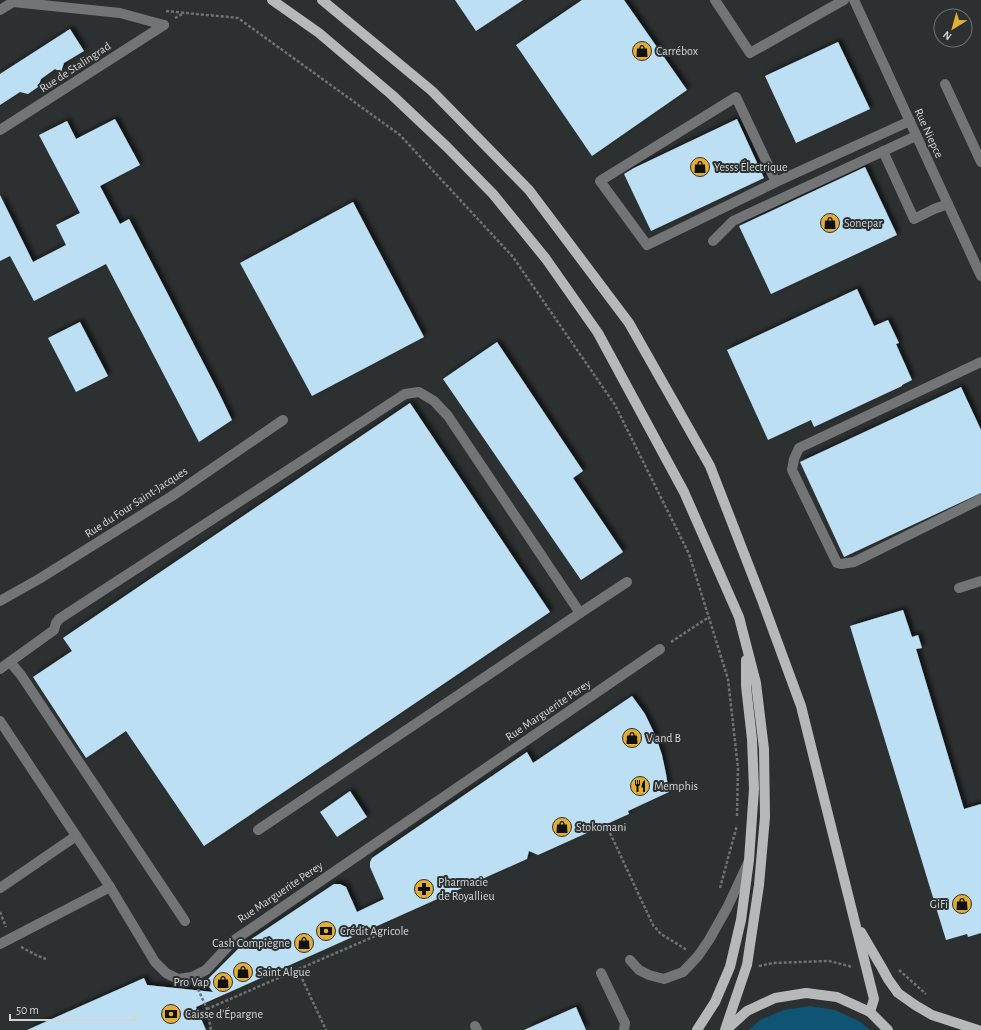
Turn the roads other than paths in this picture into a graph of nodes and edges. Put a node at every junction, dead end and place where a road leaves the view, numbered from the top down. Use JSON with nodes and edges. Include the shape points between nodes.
{"nodes":[{"id":1,"x":272,"y":0,"type":"edge"},
{"id":2,"x":322,"y":0,"type":"edge"},
{"id":3,"x":715,"y":0,"type":"edge"},
{"id":4,"x":844,"y":0,"type":"edge"},
{"id":5,"x":854,"y":0,"type":"edge"},
{"id":6,"x":0,"y":1,"type":"edge"},
{"id":7,"x":13,"y":2,"type":"junction"},
{"id":8,"x":0,"y":10,"type":"edge"},
{"id":9,"x":945,"y":84,"type":"dead end"},
{"id":10,"x":910,"y":121,"type":"junction"},
{"id":11,"x":0,"y":130,"type":"edge"},
{"id":12,"x":916,"y":136,"type":"junction"},
{"id":13,"x":883,"y":151,"type":"junction"},
{"id":14,"x":981,"y":162,"type":"edge"},
{"id":15,"x":776,"y":182,"type":"junction"},
{"id":16,"x":948,"y":204,"type":"junction"},
{"id":17,"x":713,"y":241,"type":"dead end"},
{"id":18,"x":981,"y":276,"type":"edge"},
{"id":19,"x":981,"y":362,"type":"edge"},
{"id":20,"x":283,"y":420,"type":"dead end"},
{"id":21,"x":981,"y":499,"type":"edge"},
{"id":22,"x":981,"y":581,"type":"edge"},
{"id":23,"x":627,"y":582,"type":"dead end"},
{"id":24,"x":959,"y":588,"type":"dead end"},
{"id":25,"x":0,"y":601,"type":"edge"},
{"id":26,"x":580,"y":613,"type":"junction"},
{"id":27,"x":745,"y":640,"type":"junction"},
{"id":28,"x":660,"y":649,"type":"road end"},
{"id":29,"x":10,"y":662,"type":"junction"},
{"id":30,"x":0,"y":669,"type":"edge"},
{"id":31,"x":0,"y":721,"type":"edge"},
{"id":32,"x":258,"y":830,"type":"dead end"},
{"id":33,"x":76,"y":836,"type":"junction"},
{"id":34,"x":749,"y":860,"type":"junction"},
{"id":35,"x":110,"y":887,"type":"junction"},
{"id":36,"x":0,"y":888,"type":"edge"},
{"id":37,"x":185,"y":921,"type":"dead end"},
{"id":38,"x":855,"y":921,"type":"junction"},
{"id":39,"x":0,"y":944,"type":"edge"},
{"id":40,"x":630,"y":960,"type":"dead end"},
{"id":41,"x":601,"y":973,"type":"dead end"},
{"id":42,"x":870,"y":1012,"type":"junction"},
{"id":43,"x":624,"y":1030,"type":"edge"},
{"id":44,"x":697,"y":1030,"type":"edge"},
{"id":45,"x":726,"y":1030,"type":"edge"},
{"id":46,"x":888,"y":1030,"type":"edge"},
{"id":47,"x":978,"y":1030,"type":"edge"}],
"edges":[{"from":1,"to":27,"type":"main road","via":[[319,33],[392,95],[493,194],[546,259],[598,333],[684,492],[739,617]]},
{"from":2,"to":38,"type":"main road","via":[[432,91],[529,190],[629,323],[710,466],[762,600],[801,706]]},
{"from":3,"to":4,"type":"street","via":[[750,53]]},
{"from":5,"to":10,"type":"street","name":"Rue Niepce"},
{"from":6,"to":7,"type":"street"},
{"from":7,"to":8,"type":"street"},
{"from":7,"to":11,"type":"street","name":"Rue de Stalingrad","via":[[120,13],[164,25]]},
{"from":9,"to":14,"type":"street"},
{"from":10,"to":12,"type":"street","name":"Rue Niepce"},
{"from":10,"to":15,"type":"street"},
{"from":12,"to":13,"type":"street"},
{"from":12,"to":16,"type":"street","name":"Rue Niepce"},
{"from":13,"to":16,"type":"street","via":[[914,219]]},
{"from":13,"to":17,"type":"street","via":[[733,221]]},
{"from":15,"to":15,"type":"street","via":[[736,97],[600,181],[647,245]]},
{"from":16,"to":18,"type":"street","name":"Rue Niepce"},
{"from":19,"to":21,"type":"street","via":[[799,448],[792,470],[837,563],[841,564],[854,562]]},
{"from":20,"to":25,"type":"street","name":"Rue du Four Saint-Jacques","via":[[172,496]]},
{"from":22,"to":24,"type":"street"},
{"from":23,"to":26,"type":"street"},
{"from":26,"to":29,"type":"street","via":[[448,416],[434,401],[419,392],[405,394],[59,619],[54,630]]},
{"from":26,"to":32,"type":"street"},
{"from":27,"to":34,"type":"main road","via":[[753,782]]},
{"from":27,"to":45,"type":"main road","via":[[756,683],[764,749],[765,809],[759,885],[747,965]]},
{"from":28,"to":35,"type":"street","name":"Rue Marguerite Perey","via":[[232,941],[206,970],[192,977],[178,979],[166,973],[155,962]]},
{"from":29,"to":30,"type":"street"},
{"from":29,"to":37,"type":"street"},
{"from":31,"to":33,"type":"street"},
{"from":33,"to":35,"type":"street"},
{"from":33,"to":36,"type":"street"},
{"from":34,"to":40,"type":"street","via":[[727,908],[698,956],[683,972],[664,979],[639,970]]},
{"from":34,"to":44,"type":"main road","via":[[741,920],[730,967],[715,1002]]},
{"from":35,"to":39,"type":"street"},
{"from":38,"to":42,"type":"main road","via":[[874,999]]},
{"from":38,"to":47,"type":"main road","via":[[898,993],[932,1014]]},
{"from":41,"to":43,"type":"street","via":[[625,1023]]},
{"from":42,"to":45,"type":"main road","via":[[837,997],[806,993],[775,998],[747,1011]]},
{"from":42,"to":46,"type":"main road"}]}
